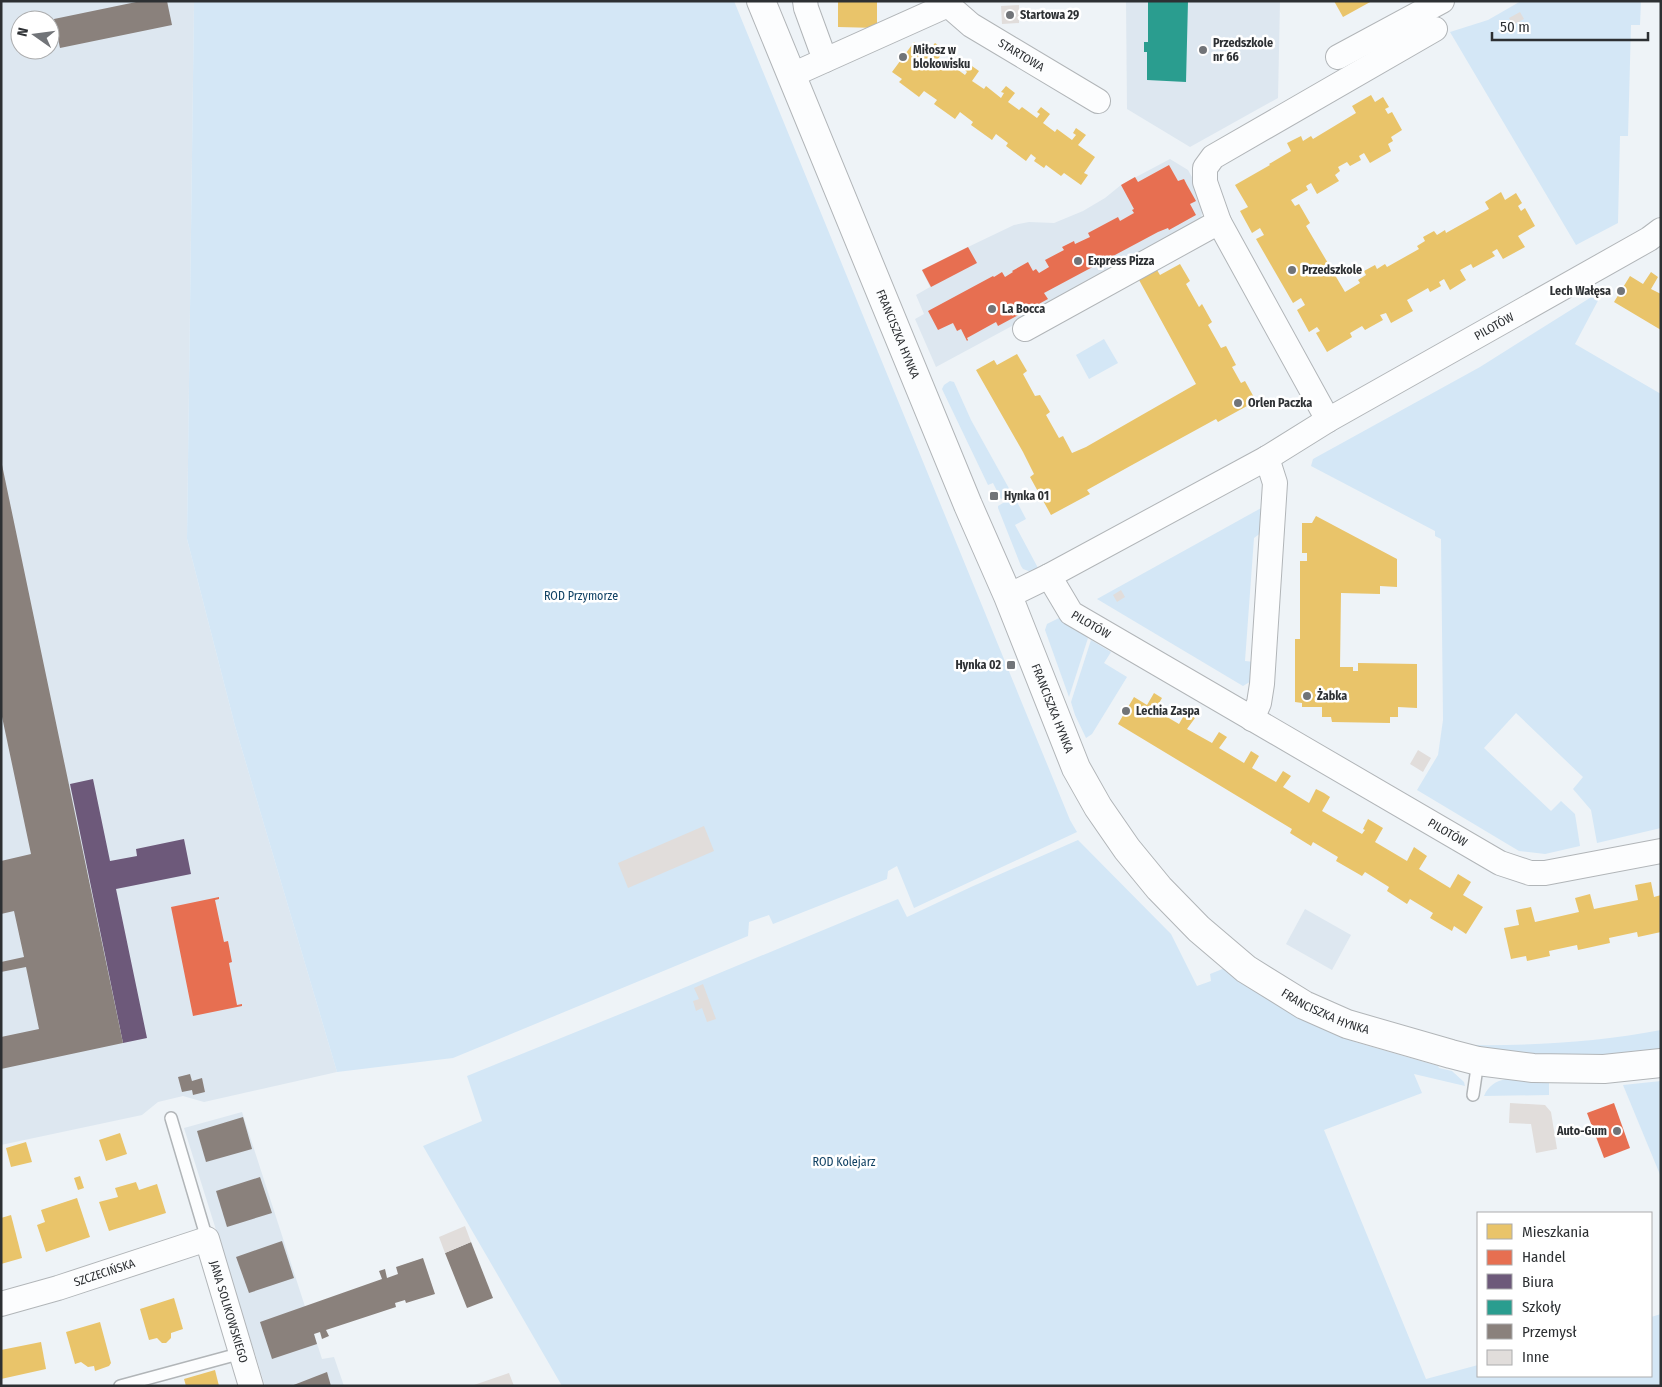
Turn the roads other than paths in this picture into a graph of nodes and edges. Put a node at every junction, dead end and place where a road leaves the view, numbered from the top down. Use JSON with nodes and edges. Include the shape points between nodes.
{"nodes":[{"id":1,"x":761,"y":1,"type":"edge"},
{"id":2,"x":805,"y":1,"type":"edge"},
{"id":3,"x":1442,"y":1,"type":"edge"},
{"id":4,"x":952,"y":3,"type":"edge"},
{"id":5,"x":1435,"y":29,"type":"dead end"},
{"id":6,"x":1338,"y":56,"type":"dead end"},
{"id":7,"x":825,"y":60,"type":"junction"},
{"id":8,"x":792,"y":75,"type":"junction"},
{"id":9,"x":1098,"y":102,"type":"dead end"},
{"id":10,"x":1219,"y":222,"type":"junction"},
{"id":11,"x":1657,"y":238,"type":"edge"},
{"id":12,"x":1025,"y":329,"type":"dead end"},
{"id":13,"x":1328,"y":420,"type":"junction"},
{"id":14,"x":1267,"y":458,"type":"junction"},
{"id":15,"x":1049,"y":576,"type":"junction"},
{"id":16,"x":1008,"y":596,"type":"junction"},
{"id":17,"x":1252,"y":719,"type":"junction"},
{"id":18,"x":1661,"y":851,"type":"edge"},
{"id":19,"x":1478,"y":1060,"type":"junction"},
{"id":20,"x":1661,"y":1063,"type":"edge"},
{"id":21,"x":1473,"y":1095,"type":"dead end"},
{"id":22,"x":171,"y":1118,"type":"dead end"},
{"id":23,"x":206,"y":1239,"type":"junction"},
{"id":24,"x":1,"y":1304,"type":"edge"},
{"id":25,"x":242,"y":1353,"type":"junction"},
{"id":26,"x":120,"y":1386,"type":"edge"},
{"id":27,"x":252,"y":1386,"type":"edge"}],
"edges":[{"from":1,"to":8,"type":"street","name":"FRANCISZKA HYNKA"},
{"from":2,"to":7,"type":"street"},
{"from":3,"to":6,"type":"street"},
{"from":4,"to":7,"type":"street","name":"STARTOWA"},
{"from":4,"to":9,"type":"street","name":"STARTOWA","via":[[972,26]]},
{"from":5,"to":10,"type":"street","via":[[1213,157],[1205,168],[1204,182]]},
{"from":7,"to":8,"type":"street","name":"STARTOWA"},
{"from":8,"to":16,"type":"street","name":"FRANCISZKA HYNKA"},
{"from":10,"to":12,"type":"street"},
{"from":10,"to":13,"type":"street"},
{"from":11,"to":13,"type":"street","name":"PILOTÓW"},
{"from":13,"to":14,"type":"street","name":"PILOTÓW"},
{"from":14,"to":15,"type":"street","name":"PILOTÓW"},
{"from":14,"to":17,"type":"street","via":[[1275,483],[1262,684]]},
{"from":15,"to":16,"type":"street","name":"PILOTÓW"},
{"from":15,"to":17,"type":"street","name":"PILOTÓW","via":[[1071,613]]},
{"from":16,"to":19,"type":"street","name":"FRANCISZKA HYNKA","via":[[1076,768],[1098,807],[1159,888],[1199,929],[1246,969],[1304,1005],[1347,1024]]},
{"from":17,"to":18,"type":"street","name":"PILOTÓW","via":[[1500,863],[1516,869],[1545,873]]},
{"from":19,"to":20,"type":"street","name":"FRANCISZKA HYNKA","via":[[1533,1068],[1604,1068]]},
{"from":19,"to":21,"type":"lane"},
{"from":22,"to":23,"type":"lane"},
{"from":23,"to":24,"type":"street","name":"SZCZECIŃSKA"},
{"from":23,"to":25,"type":"street","name":"JANA SOLIKOWSKIEGO"},
{"from":25,"to":26,"type":"lane"},
{"from":25,"to":27,"type":"street","name":"JANA SOLIKOWSKIEGO"}]}
